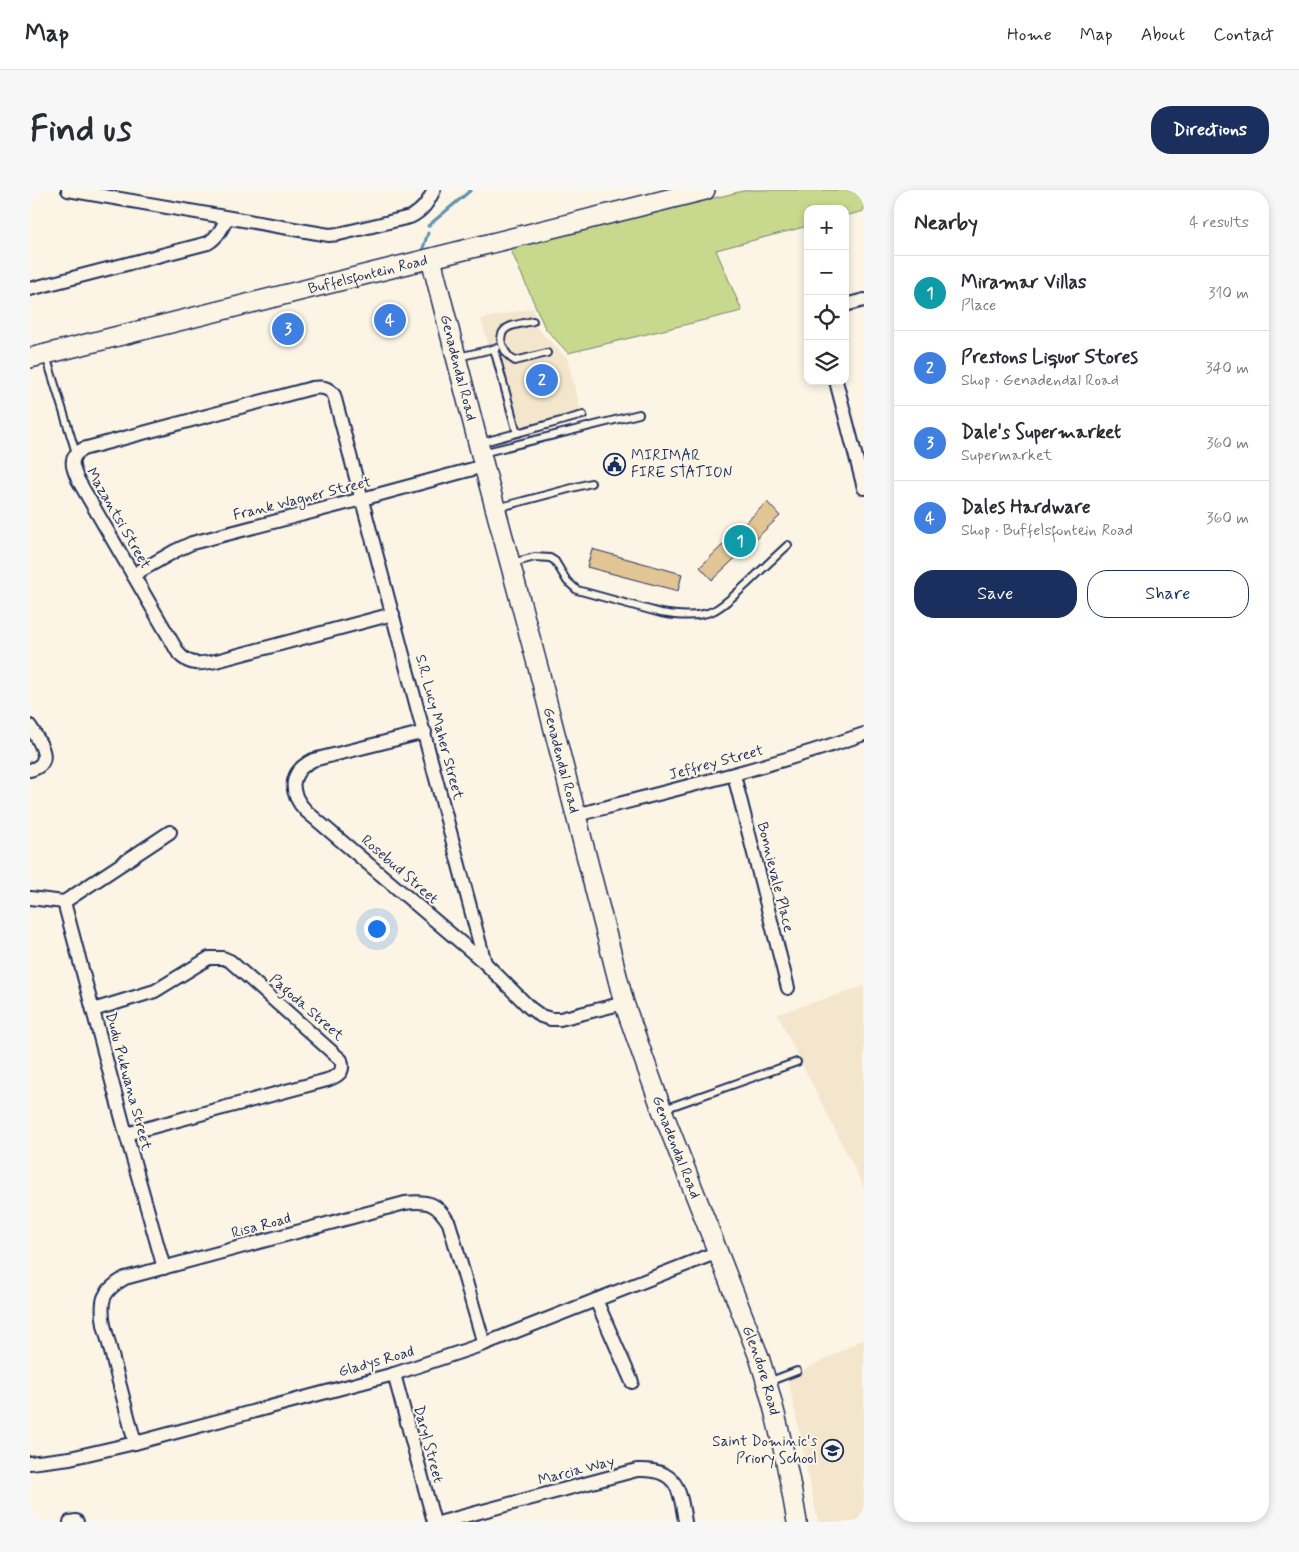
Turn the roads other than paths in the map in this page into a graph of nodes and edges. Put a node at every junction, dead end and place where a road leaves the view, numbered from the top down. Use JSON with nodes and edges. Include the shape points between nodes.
{"nodes":[{"id":1,"x":68,"y":190,"type":"edge"},
{"id":2,"x":434,"y":190,"type":"edge"},
{"id":3,"x":705,"y":190,"type":"edge"},
{"id":4,"x":227,"y":218,"type":"junction"},
{"id":5,"x":431,"y":259,"type":"junction"},
{"id":6,"x":30,"y":289,"type":"edge"},
{"id":7,"x":864,"y":300,"type":"edge"},
{"id":8,"x":849,"y":305,"type":"edge"},
{"id":9,"x":533,"y":321,"type":"dead end"},
{"id":10,"x":503,"y":346,"type":"junction"},
{"id":11,"x":494,"y":348,"type":"junction"},
{"id":12,"x":547,"y":353,"type":"dead end"},
{"id":13,"x":38,"y":356,"type":"edge"},
{"id":14,"x":457,"y":358,"type":"junction"},
{"id":15,"x":837,"y":385,"type":"edge"},
{"id":16,"x":639,"y":414,"type":"dead end"},
{"id":17,"x":583,"y":415,"type":"dead end"},
{"id":18,"x":517,"y":433,"type":"junction"},
{"id":19,"x":76,"y":452,"type":"junction"},
{"id":20,"x":481,"y":454,"type":"junction"},
{"id":21,"x":592,"y":483,"type":"dead end"},
{"id":22,"x":864,"y":488,"type":"edge"},
{"id":23,"x":362,"y":499,"type":"junction"},
{"id":24,"x":496,"y":508,"type":"junction"},
{"id":25,"x":788,"y":545,"type":"dead end"},
{"id":26,"x":511,"y":563,"type":"junction"},
{"id":27,"x":133,"y":575,"type":"junction"},
{"id":28,"x":393,"y":614,"type":"junction"},
{"id":29,"x":30,"y":726,"type":"edge"},
{"id":30,"x":425,"y":732,"type":"junction"},
{"id":31,"x":864,"y":734,"type":"edge"},
{"id":32,"x":30,"y":770,"type":"edge"},
{"id":33,"x":734,"y":775,"type":"junction"},
{"id":34,"x":576,"y":815,"type":"junction"},
{"id":35,"x":170,"y":832,"type":"dead end"},
{"id":36,"x":30,"y":898,"type":"edge"},
{"id":37,"x":64,"y":902,"type":"junction"},
{"id":38,"x":485,"y":963,"type":"junction"},
{"id":39,"x":788,"y":988,"type":"dead end"},
{"id":40,"x":624,"y":1003,"type":"junction"},
{"id":41,"x":93,"y":1010,"type":"junction"},
{"id":42,"x":797,"y":1062,"type":"dead end"},
{"id":43,"x":662,"y":1110,"type":"junction"},
{"id":44,"x":126,"y":1134,"type":"junction"},
{"id":45,"x":718,"y":1252,"type":"junction"},
{"id":46,"x":164,"y":1268,"type":"junction"},
{"id":47,"x":596,"y":1300,"type":"junction"},
{"id":48,"x":484,"y":1344,"type":"junction"},
{"id":49,"x":797,"y":1371,"type":"dead end"},
{"id":50,"x":394,"y":1374,"type":"junction"},
{"id":51,"x":632,"y":1382,"type":"dead end"},
{"id":52,"x":767,"y":1382,"type":"junction"},
{"id":53,"x":135,"y":1443,"type":"junction"},
{"id":54,"x":30,"y":1464,"type":"edge"},
{"id":55,"x":70,"y":1522,"type":"edge"},
{"id":56,"x":76,"y":1522,"type":"edge"},
{"id":57,"x":434,"y":1522,"type":"edge"},
{"id":58,"x":442,"y":1522,"type":"edge"},
{"id":59,"x":685,"y":1522,"type":"edge"},
{"id":60,"x":798,"y":1522,"type":"edge"}],
"edges":[{"from":1,"to":4,"type":"street"},
{"from":2,"to":4,"type":"street","via":[[418,213],[410,217],[339,234],[318,234]]},
{"from":3,"to":5,"type":"street","name":"Buffelsfontein Road"},
{"from":4,"to":6,"type":"street","via":[[220,232],[208,243]]},
{"from":5,"to":13,"type":"street","name":"Buffelsfontein Road"},
{"from":5,"to":14,"type":"street","name":"Genadendal Road"},
{"from":7,"to":8,"type":"street"},
{"from":9,"to":10,"type":"lane","via":[[507,328],[502,337]]},
{"from":10,"to":11,"type":"lane"},
{"from":10,"to":12,"type":"lane","via":[[505,353],[515,361]]},
{"from":11,"to":14,"type":"lane"},
{"from":11,"to":18,"type":"lane"},
{"from":13,"to":19,"type":"lane"},
{"from":14,"to":20,"type":"street","name":"Genadendal Road"},
{"from":15,"to":22,"type":"street"},
{"from":16,"to":20,"type":"lane"},
{"from":17,"to":18,"type":"lane"},
{"from":18,"to":20,"type":"lane"},
{"from":19,"to":23,"type":"street","name":"Mazantsi Street","via":[[321,387],[331,390],[334,395]]},
{"from":19,"to":27,"type":"street","name":"Mazantsi Street","via":[[72,463],[78,480]]},
{"from":20,"to":23,"type":"street","name":"Frank Wagner Street"},
{"from":20,"to":24,"type":"street","name":"Genadendal Road"},
{"from":21,"to":24,"type":"lane"},
{"from":23,"to":27,"type":"street","name":"Frank Wagner Street","via":[[192,543]]},
{"from":23,"to":28,"type":"street","name":"S.R. Lucy Maher Street"},
{"from":24,"to":26,"type":"street","name":"Genadendal Road"},
{"from":25,"to":26,"type":"lane","via":[[715,610],[690,616],[661,613],[576,590],[550,558],[535,557]]},
{"from":26,"to":34,"type":"street","name":"Genadendal Road"},
{"from":27,"to":28,"type":"street","name":"Mazantsi Street","via":[[179,654],[190,663],[216,662]]},
{"from":28,"to":30,"type":"street","name":"S.R. Lucy Maher Street"},
{"from":29,"to":32,"type":"street","via":[[44,756],[42,763]]},
{"from":30,"to":38,"type":"street","name":"S.R. Lucy Maher Street"},
{"from":30,"to":38,"type":"street","name":"Rosebud Street","via":[[313,760],[294,778],[295,795],[306,810]]},
{"from":31,"to":33,"type":"street","name":"Jeffrey Street"},
{"from":33,"to":34,"type":"street","name":"Jeffrey Street"},
{"from":33,"to":39,"type":"street","name":"Bonnievale Place"},
{"from":34,"to":40,"type":"street","name":"Genadendal Road"},
{"from":35,"to":37,"type":"street"},
{"from":36,"to":37,"type":"street"},
{"from":37,"to":41,"type":"street","name":"Dudu Pukwana Street"},
{"from":38,"to":40,"type":"street","name":"Rosebud Street","via":[[530,1008],[551,1019]]},
{"from":40,"to":43,"type":"street","name":"Genadendal Road"},
{"from":41,"to":44,"type":"street","name":"Dudu Pukwana Street"},
{"from":41,"to":44,"type":"street","name":"Pagoda Street","via":[[155,991],[209,958],[223,958],[341,1060],[343,1066],[342,1072],[327,1080]]},
{"from":42,"to":43,"type":"lane"},
{"from":43,"to":45,"type":"street","name":"Genadendal Road"},
{"from":44,"to":46,"type":"street","name":"Dudu Pukwana Street"},
{"from":45,"to":47,"type":"street","name":"Gladys Road"},
{"from":45,"to":52,"type":"street","name":"Glendore Road"},
{"from":46,"to":48,"type":"street","name":"Risa Road","via":[[404,1203],[419,1201],[433,1204],[442,1210],[450,1223]]},
{"from":46,"to":53,"type":"street","name":"Risa Road","via":[[125,1278],[108,1290],[102,1299],[104,1325]]},
{"from":47,"to":48,"type":"street","name":"Gladys Road"},
{"from":47,"to":51,"type":"street"},
{"from":48,"to":50,"type":"street","name":"Gladys Road"},
{"from":49,"to":52,"type":"lane"},
{"from":50,"to":53,"type":"street","name":"Gladys Road"},
{"from":50,"to":57,"type":"street","name":"Daryl Street"},
{"from":52,"to":60,"type":"street","name":"Glendore Road"},
{"from":53,"to":54,"type":"street","name":"Gladys Road"},
{"from":55,"to":56,"type":"street"},
{"from":58,"to":59,"type":"street","name":"Marcia Way","via":[[637,1470],[652,1469],[664,1473],[673,1482],[681,1496]]}]}
